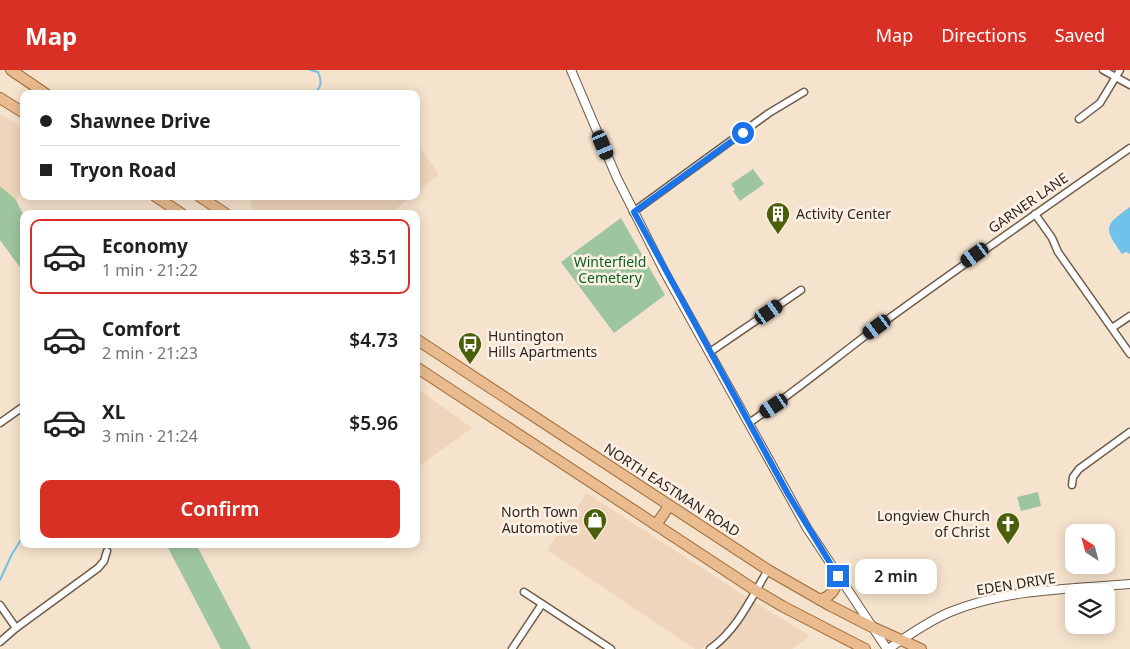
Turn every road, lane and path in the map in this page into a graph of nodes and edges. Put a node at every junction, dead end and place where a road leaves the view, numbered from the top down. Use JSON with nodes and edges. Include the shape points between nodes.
{"nodes":[{"id":1,"x":11,"y":70,"type":"edge"},
{"id":2,"x":22,"y":70,"type":"edge"},
{"id":3,"x":571,"y":70,"type":"edge"},
{"id":4,"x":1103,"y":70,"type":"edge"},
{"id":5,"x":1120,"y":70,"type":"edge"},
{"id":6,"x":1116,"y":77,"type":"junction"},
{"id":7,"x":33,"y":85,"type":"junction"},
{"id":8,"x":1130,"y":85,"type":"edge"},
{"id":9,"x":40,"y":90,"type":"edge"},
{"id":10,"x":804,"y":92,"type":"dead end"},
{"id":11,"x":0,"y":98,"type":"edge"},
{"id":12,"x":20,"y":110,"type":"edge"},
{"id":13,"x":1079,"y":119,"type":"dead end"},
{"id":14,"x":1130,"y":148,"type":"edge"},
{"id":15,"x":161,"y":200,"type":"edge"},
{"id":16,"x":205,"y":200,"type":"edge"},
{"id":17,"x":176,"y":210,"type":"edge"},
{"id":18,"x":220,"y":210,"type":"edge"},
{"id":19,"x":634,"y":212,"type":"junction"},
{"id":20,"x":1035,"y":214,"type":"junction"},
{"id":21,"x":801,"y":290,"type":"dead end"},
{"id":22,"x":1130,"y":316,"type":"edge"},
{"id":23,"x":1112,"y":328,"type":"junction"},
{"id":24,"x":420,"y":342,"type":"edge"},
{"id":25,"x":710,"y":352,"type":"junction"},
{"id":26,"x":1130,"y":354,"type":"edge"},
{"id":27,"x":420,"y":370,"type":"edge"},
{"id":28,"x":20,"y":409,"type":"edge"},
{"id":29,"x":0,"y":423,"type":"edge"},
{"id":30,"x":749,"y":423,"type":"junction"},
{"id":31,"x":1130,"y":432,"type":"edge"},
{"id":32,"x":1072,"y":485,"type":"dead end"},
{"id":33,"x":669,"y":506,"type":"junction"},
{"id":34,"x":656,"y":525,"type":"junction"},
{"id":35,"x":107,"y":551,"type":"dead end"},
{"id":36,"x":768,"y":570,"type":"junction"},
{"id":37,"x":838,"y":576,"type":"junction"},
{"id":38,"x":1130,"y":584,"type":"edge"},
{"id":39,"x":755,"y":590,"type":"junction"},
{"id":40,"x":524,"y":592,"type":"dead end"},
{"id":41,"x":820,"y":600,"type":"junction"},
{"id":42,"x":542,"y":604,"type":"junction"},
{"id":43,"x":0,"y":605,"type":"edge"},
{"id":44,"x":872,"y":627,"type":"junction"},
{"id":45,"x":16,"y":628,"type":"junction"},
{"id":46,"x":901,"y":640,"type":"junction"},
{"id":47,"x":0,"y":642,"type":"edge"},
{"id":48,"x":512,"y":649,"type":"edge"},
{"id":49,"x":612,"y":649,"type":"edge"},
{"id":50,"x":710,"y":649,"type":"edge"},
{"id":51,"x":865,"y":649,"type":"edge"},
{"id":52,"x":888,"y":649,"type":"edge"},
{"id":53,"x":921,"y":649,"type":"edge"}],
"edges":[{"from":1,"to":7,"type":"main road"},
{"from":2,"to":7,"type":"main road"},
{"from":3,"to":19,"type":"street"},
{"from":4,"to":6,"type":"street"},
{"from":5,"to":6,"type":"street"},
{"from":6,"to":8,"type":"street"},
{"from":6,"to":13,"type":"street","via":[[1100,103]]},
{"from":7,"to":9,"type":"main road"},
{"from":10,"to":19,"type":"street","via":[[772,111]]},
{"from":11,"to":12,"type":"main road"},
{"from":14,"to":20,"type":"street","name":"GARNER LANE"},
{"from":15,"to":17,"type":"main road"},
{"from":16,"to":18,"type":"main road"},
{"from":19,"to":25,"type":"street"},
{"from":20,"to":23,"type":"street","via":[[1052,238],[1056,250]]},
{"from":20,"to":30,"type":"street","name":"GARNER LANE"},
{"from":21,"to":25,"type":"street"},
{"from":22,"to":23,"type":"street"},
{"from":23,"to":26,"type":"street"},
{"from":24,"to":33,"type":"main road","name":"NORTH EASTMAN ROAD"},
{"from":25,"to":30,"type":"street"},
{"from":27,"to":34,"type":"main road"},
{"from":28,"to":29,"type":"street"},
{"from":30,"to":37,"type":"street","via":[[807,528]]},
{"from":31,"to":32,"type":"street","via":[[1079,469]]},
{"from":33,"to":34,"type":"main road"},
{"from":33,"to":36,"type":"main road","name":"NORTH EASTMAN ROAD"},
{"from":34,"to":39,"type":"main road"},
{"from":35,"to":45,"type":"street","via":[[100,566]]},
{"from":36,"to":39,"type":"street"},
{"from":36,"to":41,"type":"main road","name":"NORTH EASTMAN ROAD"},
{"from":37,"to":41,"type":"main road","via":[[835,590]]},
{"from":37,"to":44,"type":"street"},
{"from":38,"to":46,"type":"street","name":"EDEN DRIVE","via":[[1028,593],[980,601],[939,617]]},
{"from":39,"to":50,"type":"street","via":[[733,628]]},
{"from":39,"to":51,"type":"main road"},
{"from":40,"to":42,"type":"street"},
{"from":41,"to":44,"type":"main road","name":"NORTH EASTMAN ROAD"},
{"from":42,"to":48,"type":"street"},
{"from":42,"to":49,"type":"street"},
{"from":43,"to":45,"type":"street"},
{"from":44,"to":46,"type":"main road","name":"NORTH EASTMAN ROAD"},
{"from":44,"to":52,"type":"street"},
{"from":45,"to":47,"type":"street"},
{"from":46,"to":52,"type":"street","name":"EDEN DRIVE"},
{"from":46,"to":53,"type":"main road","name":"NORTH EASTMAN ROAD"}]}
